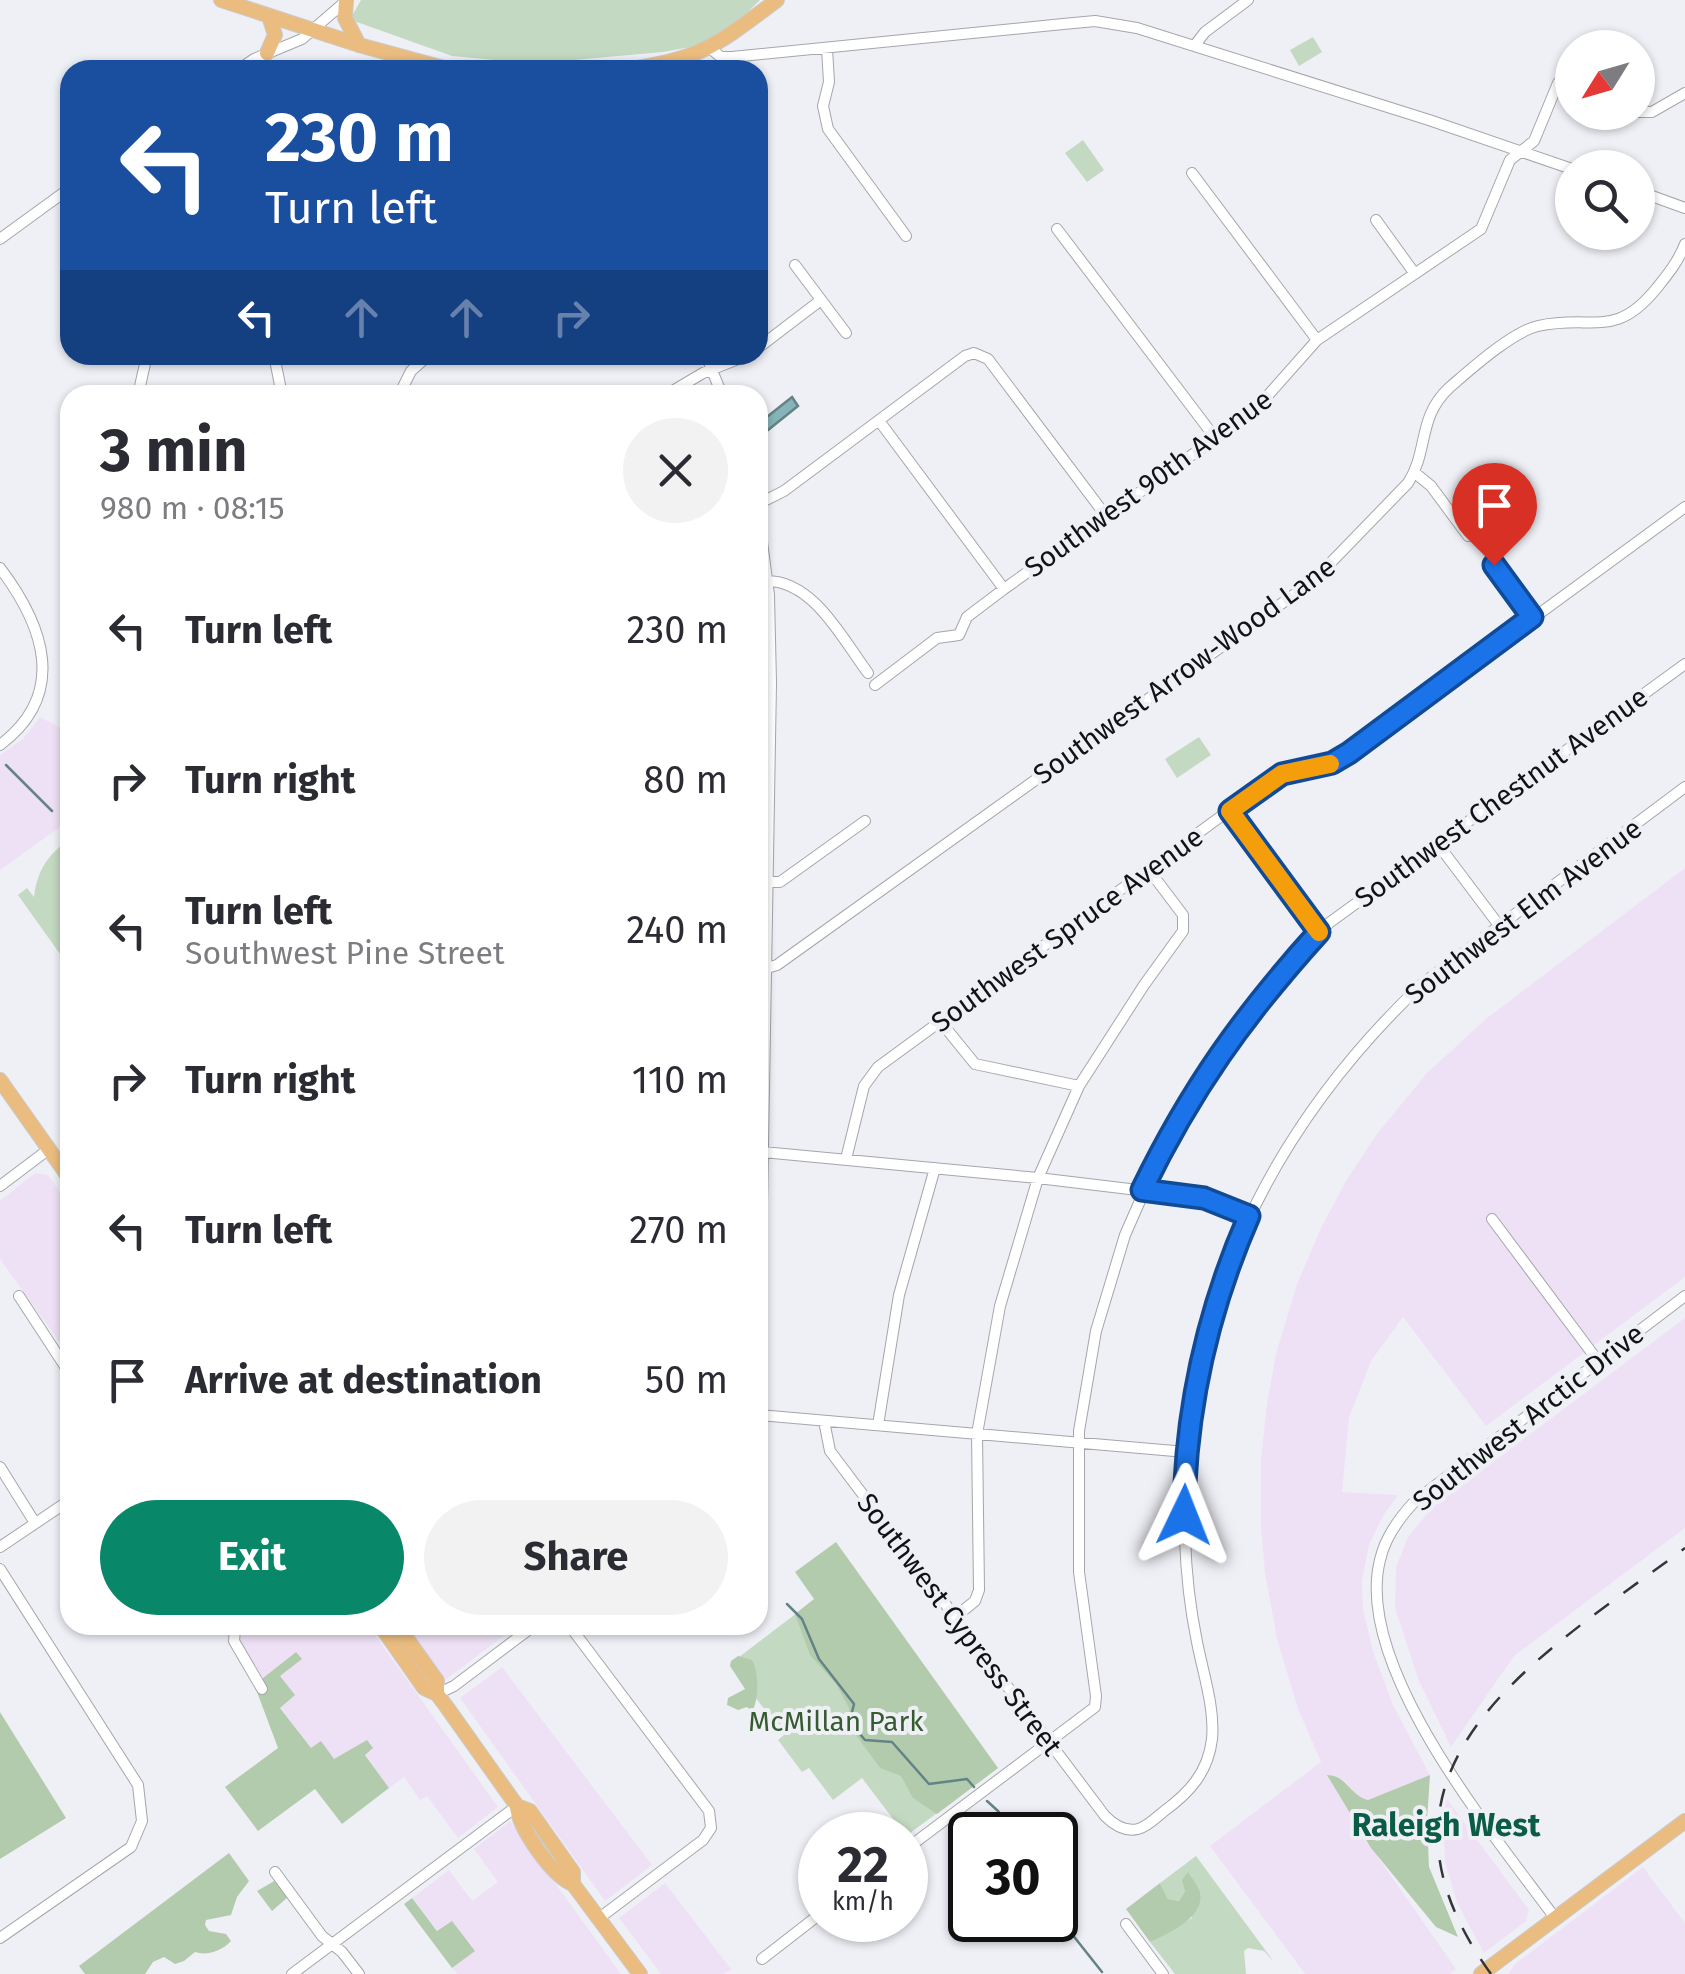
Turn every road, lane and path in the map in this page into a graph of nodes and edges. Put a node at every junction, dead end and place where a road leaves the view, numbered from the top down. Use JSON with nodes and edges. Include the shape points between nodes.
{"nodes":[{"id":1,"x":221,"y":0,"type":"edge"},
{"id":2,"x":346,"y":0,"type":"edge"},
{"id":3,"x":778,"y":0,"type":"edge"},
{"id":4,"x":1248,"y":0,"type":"edge"},
{"id":5,"x":269,"y":16,"type":"junction"},
{"id":6,"x":312,"y":30,"type":"junction"},
{"id":7,"x":359,"y":45,"type":"junction"},
{"id":8,"x":1195,"y":45,"type":"junction"},
{"id":9,"x":712,"y":48,"type":"junction"},
{"id":10,"x":827,"y":49,"type":"junction"},
{"id":11,"x":267,"y":53,"type":"junction"},
{"id":12,"x":255,"y":60,"type":"edge"},
{"id":13,"x":406,"y":60,"type":"edge"},
{"id":14,"x":683,"y":60,"type":"edge"},
{"id":15,"x":1555,"y":90,"type":"edge"},
{"id":16,"x":1685,"y":93,"type":"edge"},
{"id":17,"x":1655,"y":110,"type":"edge"},
{"id":18,"x":1521,"y":151,"type":"junction"},
{"id":19,"x":1555,"y":162,"type":"edge"},
{"id":20,"x":1192,"y":173,"type":"dead end"},
{"id":21,"x":60,"y":195,"type":"edge"},
{"id":22,"x":1655,"y":197,"type":"edge"},
{"id":23,"x":1685,"y":208,"type":"edge"},
{"id":24,"x":1376,"y":220,"type":"dead end"},
{"id":25,"x":1057,"y":229,"type":"dead end"},
{"id":26,"x":906,"y":236,"type":"dead end"},
{"id":27,"x":0,"y":239,"type":"edge"},
{"id":28,"x":1685,"y":244,"type":"edge"},
{"id":29,"x":795,"y":265,"type":"dead end"},
{"id":30,"x":1415,"y":274,"type":"junction"},
{"id":31,"x":822,"y":300,"type":"junction"},
{"id":32,"x":846,"y":333,"type":"dead end"},
{"id":33,"x":768,"y":340,"type":"edge"},
{"id":34,"x":1317,"y":340,"type":"junction"},
{"id":35,"x":709,"y":365,"type":"edge"},
{"id":36,"x":723,"y":365,"type":"edge"},
{"id":37,"x":711,"y":370,"type":"junction"},
{"id":38,"x":684,"y":385,"type":"edge"},
{"id":39,"x":718,"y":385,"type":"edge"},
{"id":40,"x":880,"y":422,"type":"junction"},
{"id":41,"x":1216,"y":439,"type":"junction"},
{"id":42,"x":1415,"y":473,"type":"junction"},
{"id":43,"x":768,"y":499,"type":"edge"},
{"id":44,"x":1685,"y":507,"type":"edge"},
{"id":45,"x":1106,"y":516,"type":"junction"},
{"id":46,"x":1468,"y":536,"type":"dead end"},
{"id":47,"x":1494,"y":565,"type":"dead end"},
{"id":48,"x":0,"y":568,"type":"edge"},
{"id":49,"x":768,"y":581,"type":"edge"},
{"id":50,"x":1004,"y":588,"type":"junction"},
{"id":51,"x":1532,"y":617,"type":"junction"},
{"id":52,"x":768,"y":650,"type":"edge"},
{"id":53,"x":1685,"y":664,"type":"edge"},
{"id":54,"x":868,"y":674,"type":"dead end"},
{"id":55,"x":875,"y":685,"type":"dead end"},
{"id":56,"x":0,"y":745,"type":"edge"},
{"id":57,"x":1685,"y":788,"type":"edge"},
{"id":58,"x":1230,"y":811,"type":"junction"},
{"id":59,"x":865,"y":821,"type":"dead end"},
{"id":60,"x":1437,"y":843,"type":"junction"},
{"id":61,"x":1149,"y":870,"type":"junction"},
{"id":62,"x":768,"y":882,"type":"joint"},
{"id":63,"x":1498,"y":924,"type":"junction"},
{"id":64,"x":1319,"y":932,"type":"junction"},
{"id":65,"x":768,"y":968,"type":"edge"},
{"id":66,"x":940,"y":1021,"type":"junction"},
{"id":67,"x":0,"y":1080,"type":"edge"},
{"id":68,"x":1079,"y":1086,"type":"junction"},
{"id":69,"x":49,"y":1149,"type":"junction"},
{"id":70,"x":768,"y":1152,"type":"edge"},
{"id":71,"x":846,"y":1159,"type":"junction"},
{"id":72,"x":60,"y":1165,"type":"edge"},
{"id":73,"x":934,"y":1168,"type":"junction"},
{"id":74,"x":1038,"y":1178,"type":"junction"},
{"id":75,"x":0,"y":1186,"type":"edge"},
{"id":76,"x":1142,"y":1190,"type":"junction"},
{"id":77,"x":1249,"y":1216,"type":"junction"},
{"id":78,"x":1492,"y":1220,"type":"dead end"},
{"id":79,"x":20,"y":1296,"type":"dead end"},
{"id":80,"x":1685,"y":1296,"type":"edge"},
{"id":81,"x":60,"y":1358,"type":"edge"},
{"id":82,"x":1598,"y":1361,"type":"junction"},
{"id":83,"x":768,"y":1417,"type":"edge"},
{"id":84,"x":824,"y":1421,"type":"junction"},
{"id":85,"x":878,"y":1424,"type":"junction"},
{"id":86,"x":976,"y":1434,"type":"junction"},
{"id":87,"x":1078,"y":1443,"type":"junction"},
{"id":88,"x":1186,"y":1452,"type":"junction"},
{"id":89,"x":0,"y":1467,"type":"edge"},
{"id":90,"x":60,"y":1507,"type":"edge"},
{"id":91,"x":35,"y":1523,"type":"junction"},
{"id":92,"x":0,"y":1547,"type":"edge"},
{"id":93,"x":0,"y":1569,"type":"edge"},
{"id":94,"x":955,"y":1617,"type":"junction"},
{"id":95,"x":235,"y":1635,"type":"edge"},
{"id":96,"x":387,"y":1635,"type":"edge"},
{"id":97,"x":404,"y":1635,"type":"edge"},
{"id":98,"x":521,"y":1635,"type":"edge"},
{"id":99,"x":577,"y":1635,"type":"edge"},
{"id":100,"x":262,"y":1688,"type":"dead end"},
{"id":101,"x":438,"y":1694,"type":"junction"},
{"id":102,"x":1050,"y":1742,"type":"junction"},
{"id":103,"x":517,"y":1806,"type":"junction"},
{"id":104,"x":1110,"y":1821,"type":"joint"},
{"id":105,"x":1685,"y":1821,"type":"edge"},
{"id":106,"x":928,"y":1833,"type":"edge"},
{"id":107,"x":275,"y":1872,"type":"dead end"},
{"id":108,"x":1555,"y":1918,"type":"junction"},
{"id":109,"x":598,"y":1919,"type":"junction"},
{"id":110,"x":1126,"y":1924,"type":"dead end"},
{"id":111,"x":798,"y":1931,"type":"edge"},
{"id":112,"x":0,"y":1938,"type":"edge"},
{"id":113,"x":334,"y":1944,"type":"junction"},
{"id":114,"x":762,"y":1959,"type":"dead end"},
{"id":115,"x":292,"y":1974,"type":"edge"},
{"id":116,"x":358,"y":1974,"type":"edge"},
{"id":117,"x":640,"y":1974,"type":"edge"},
{"id":118,"x":1163,"y":1974,"type":"edge"},
{"id":119,"x":1481,"y":1974,"type":"edge"}],
"edges":[{"from":1,"to":5,"type":"main road"},
{"from":2,"to":6,"type":"street"},
{"from":2,"to":7,"type":"main road","via":[[345,18]]},
{"from":3,"to":9,"type":"main road"},
{"from":4,"to":8,"type":"street"},
{"from":5,"to":6,"type":"main road"},
{"from":5,"to":11,"type":"main road","via":[[275,34]]},
{"from":6,"to":7,"type":"main road"},
{"from":6,"to":11,"type":"street","via":[[292,46]]},
{"from":7,"to":13,"type":"main road"},
{"from":8,"to":10,"type":"street","via":[[1095,21]]},
{"from":8,"to":18,"type":"street"},
{"from":9,"to":10,"type":"street","via":[[726,58]]},
{"from":9,"to":14,"type":"main road"},
{"from":10,"to":26,"type":"street","via":[[828,129]]},
{"from":11,"to":12,"type":"street"},
{"from":15,"to":18,"type":"street","name":"Southwest 90th Avenue","via":[[1534,142]]},
{"from":16,"to":17,"type":"street"},
{"from":18,"to":19,"type":"street"},
{"from":18,"to":30,"type":"street","name":"Southwest 90th Avenue","via":[[1510,160],[1481,229]]},
{"from":20,"to":34,"type":"street"},
{"from":21,"to":27,"type":"street"},
{"from":22,"to":23,"type":"street"},
{"from":24,"to":30,"type":"street"},
{"from":25,"to":41,"type":"street"},
{"from":28,"to":42,"type":"street","via":[[1636,311],[1613,322],[1536,326],[1450,387],[1424,427]]},
{"from":29,"to":31,"type":"street"},
{"from":30,"to":34,"type":"street","name":"Southwest 90th Avenue"},
{"from":31,"to":32,"type":"street"},
{"from":31,"to":33,"type":"street"},
{"from":34,"to":41,"type":"street","name":"Southwest 90th Avenue","via":[[1270,396]]},
{"from":35,"to":37,"type":"street"},
{"from":36,"to":37,"type":"street"},
{"from":37,"to":38,"type":"street"},
{"from":37,"to":39,"type":"street"},
{"from":40,"to":43,"type":"street"},
{"from":40,"to":45,"type":"street","via":[[974,353],[988,359]]},
{"from":40,"to":50,"type":"street"},
{"from":41,"to":45,"type":"street","name":"Southwest 90th Avenue"},
{"from":42,"to":46,"type":"street"},
{"from":42,"to":65,"type":"street","name":"Southwest Arrow-Wood Lane","via":[[1313,581]]},
{"from":44,"to":51,"type":"street","name":"Southwest Spruce Avenue"},
{"from":45,"to":50,"type":"street","name":"Southwest 90th Avenue"},
{"from":47,"to":51,"type":"street"},
{"from":48,"to":56,"type":"street","via":[[36,631],[43,667],[32,711]]},
{"from":49,"to":54,"type":"street","via":[[804,592]]},
{"from":50,"to":55,"type":"street","name":"Southwest 90th Avenue","via":[[967,617],[959,635],[937,638]]},
{"from":51,"to":58,"type":"street","name":"Southwest Spruce Avenue","via":[[1349,753],[1282,774]]},
{"from":52,"to":62,"type":"street"},
{"from":53,"to":60,"type":"street","name":"Southwest Chestnut Avenue"},
{"from":57,"to":63,"type":"street","name":"Southwest Elm Avenue"},
{"from":58,"to":61,"type":"street","name":"Southwest Spruce Avenue"},
{"from":58,"to":64,"type":"street"},
{"from":59,"to":62,"type":"street","via":[[780,882]]},
{"from":60,"to":63,"type":"street"},
{"from":60,"to":64,"type":"street","name":"Southwest Chestnut Avenue"},
{"from":61,"to":66,"type":"street","name":"Southwest Spruce Avenue"},
{"from":61,"to":68,"type":"street","via":[[1183,915],[1183,932]]},
{"from":63,"to":77,"type":"street","name":"Southwest Elm Avenue","via":[[1422,984],[1346,1062],[1288,1143]]},
{"from":64,"to":76,"type":"street","name":"Southwest Chestnut Avenue","via":[[1227,1042]]},
{"from":66,"to":68,"type":"street","via":[[974,1064]]},
{"from":66,"to":71,"type":"street","name":"Southwest Spruce Avenue","via":[[868,1079]]},
{"from":67,"to":69,"type":"main road"},
{"from":68,"to":74,"type":"street"},
{"from":69,"to":72,"type":"main road"},
{"from":69,"to":75,"type":"street"},
{"from":70,"to":71,"type":"street"},
{"from":71,"to":73,"type":"street"},
{"from":73,"to":74,"type":"street"},
{"from":73,"to":85,"type":"street","via":[[899,1295]]},
{"from":74,"to":76,"type":"street"},
{"from":74,"to":86,"type":"street","via":[[1000,1306]]},
{"from":76,"to":77,"type":"street","via":[[1204,1198]]},
{"from":76,"to":87,"type":"street","name":"Southwest Chestnut Avenue","via":[[1096,1331]]},
{"from":77,"to":88,"type":"street","name":"Southwest Elm Avenue","via":[[1207,1332]]},
{"from":78,"to":82,"type":"street"},
{"from":79,"to":81,"type":"street"},
{"from":80,"to":82,"type":"street","name":"Southwest Arctic Drive"},
{"from":82,"to":108,"type":"street","name":"Southwest Arctic Drive","via":[[1416,1501],[1388,1540],[1377,1579],[1389,1649],[1434,1751]]},
{"from":83,"to":84,"type":"street"},
{"from":84,"to":85,"type":"street"},
{"from":84,"to":94,"type":"street","name":"Southwest Cypress Street","via":[[830,1451]]},
{"from":85,"to":86,"type":"street"},
{"from":86,"to":87,"type":"street"},
{"from":86,"to":94,"type":"street","via":[[979,1590]]},
{"from":87,"to":88,"type":"street"},
{"from":87,"to":102,"type":"street","name":"Southwest Chestnut Avenue","via":[[1078,1572],[1096,1701]]},
{"from":88,"to":104,"type":"street","name":"Southwest Elm Avenue","via":[[1186,1564],[1212,1718],[1210,1753],[1192,1789],[1144,1827],[1124,1829]]},
{"from":89,"to":91,"type":"street"},
{"from":90,"to":91,"type":"street"},
{"from":91,"to":92,"type":"street"},
{"from":93,"to":112,"type":"street","via":[[138,1785],[142,1821],[131,1847]]},
{"from":94,"to":102,"type":"street","name":"Southwest Cypress Street"},
{"from":95,"to":100,"type":"street"},
{"from":96,"to":101,"type":"main road","via":[[424,1688]]},
{"from":97,"to":101,"type":"main road","via":[[438,1681]]},
{"from":98,"to":101,"type":"street"},
{"from":99,"to":109,"type":"street","via":[[709,1811],[711,1828]]},
{"from":101,"to":103,"type":"main road"},
{"from":102,"to":104,"type":"street","name":"Southwest Cypress Street"},
{"from":102,"to":106,"type":"street"},
{"from":103,"to":109,"type":"main road","via":[[530,1811]]},
{"from":103,"to":113,"type":"street"},
{"from":105,"to":108,"type":"main road"},
{"from":107,"to":113,"type":"street"},
{"from":108,"to":119,"type":"main road"},
{"from":109,"to":117,"type":"main road"},
{"from":110,"to":118,"type":"street"},
{"from":111,"to":114,"type":"street"},
{"from":113,"to":115,"type":"street"},
{"from":113,"to":116,"type":"street"}]}
